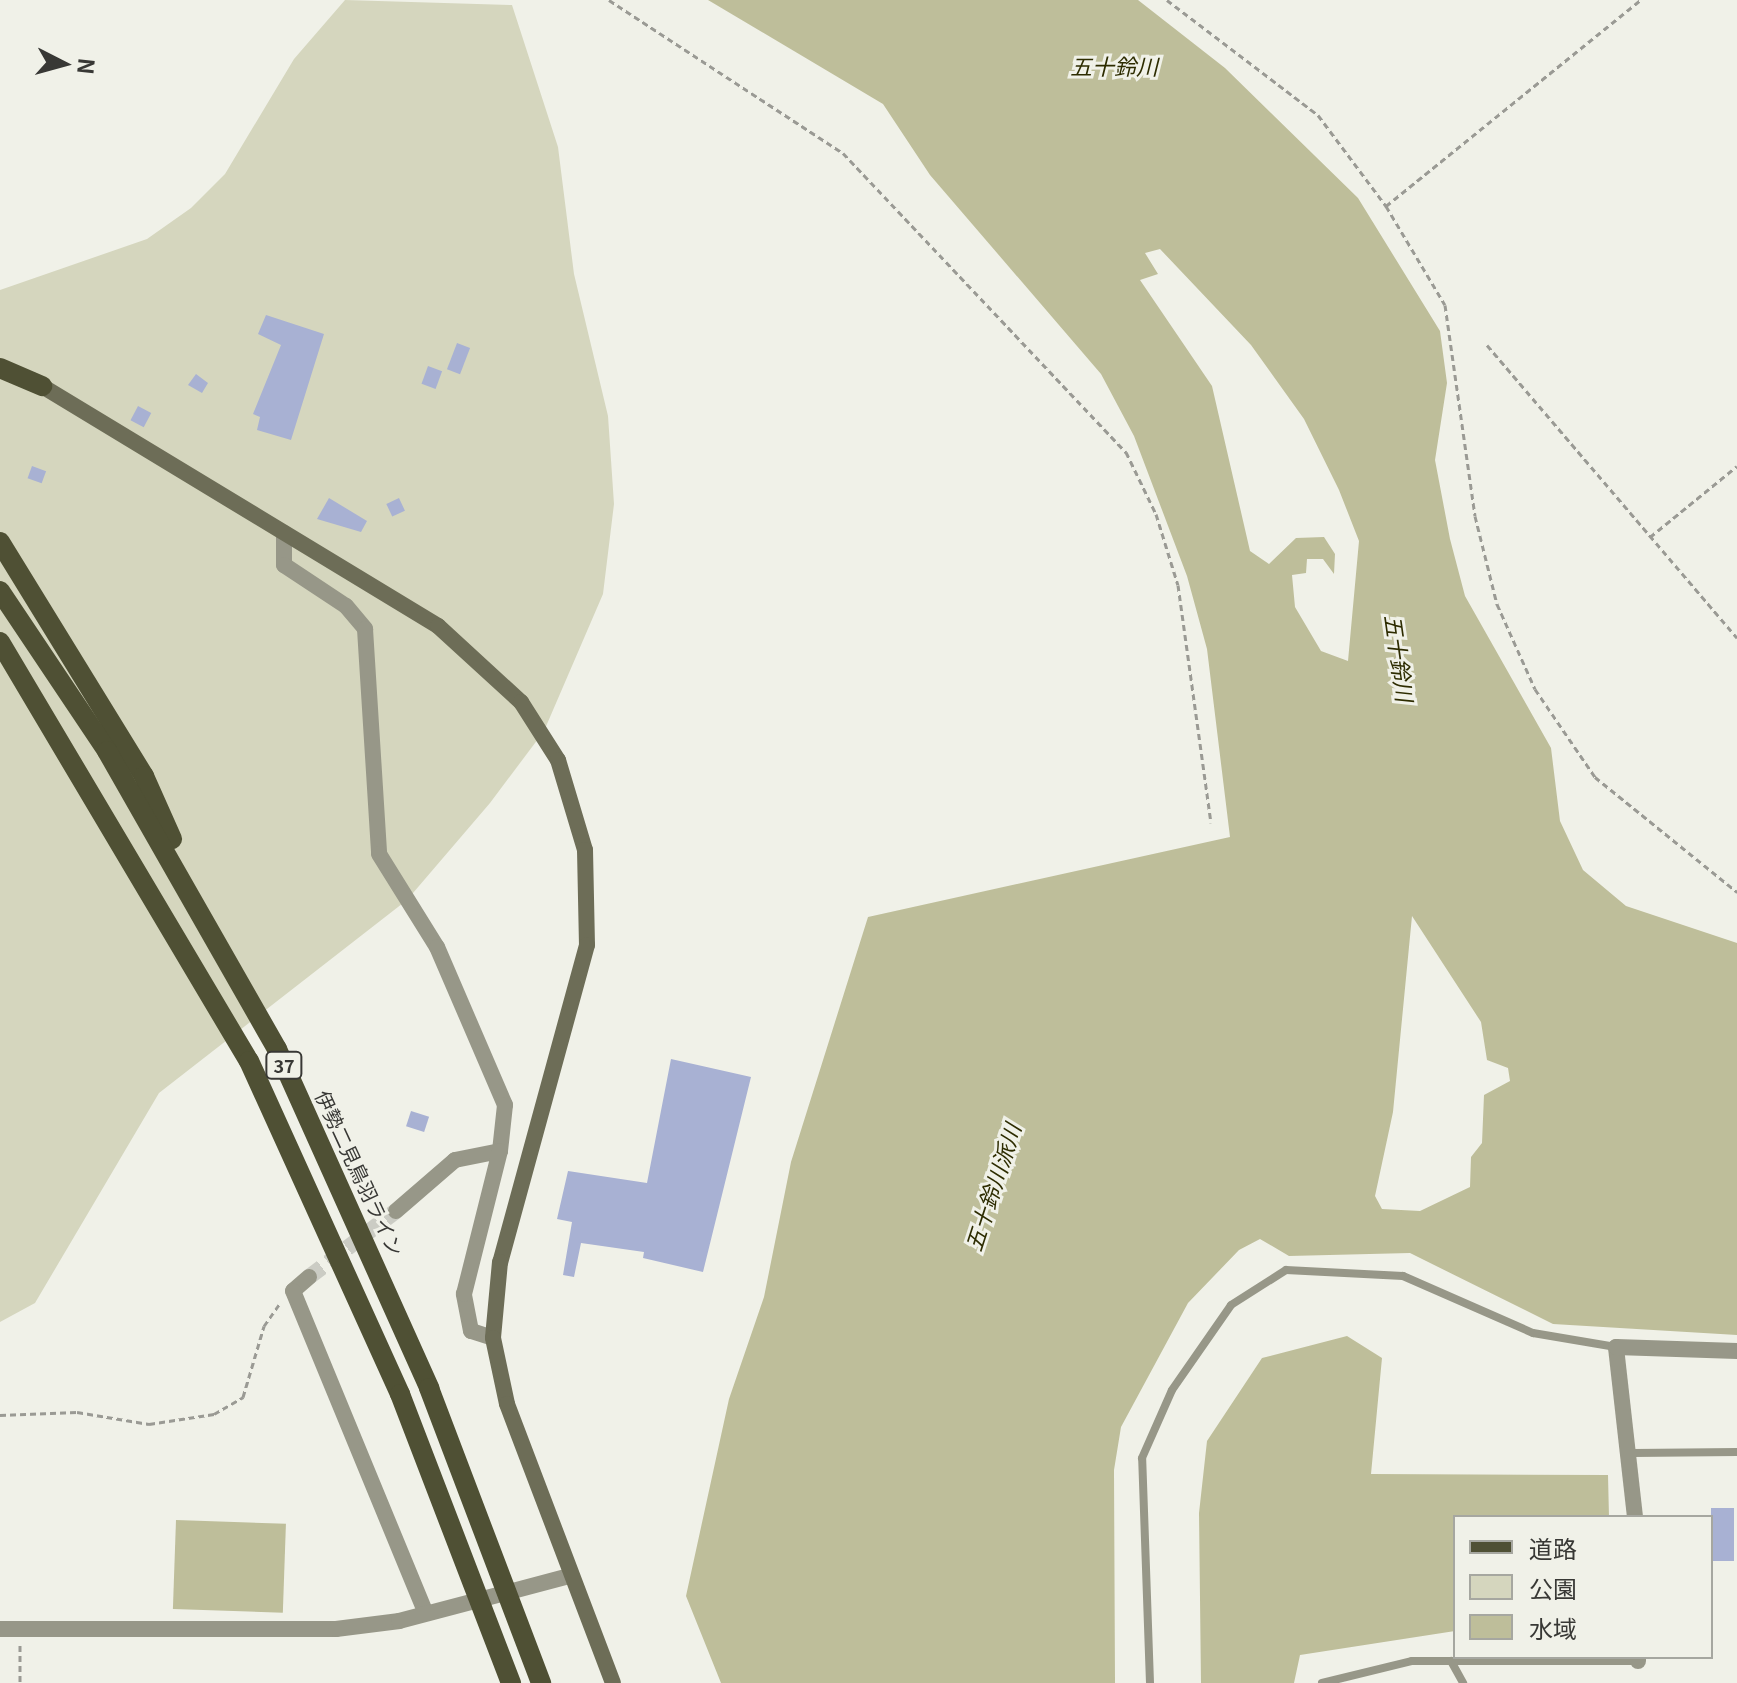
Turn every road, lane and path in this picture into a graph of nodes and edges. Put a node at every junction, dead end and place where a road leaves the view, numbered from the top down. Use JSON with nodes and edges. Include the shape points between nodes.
{"nodes":[{"id":1,"x":609,"y":0,"type":"edge"},
{"id":2,"x":1167,"y":0,"type":"edge"},
{"id":3,"x":1640,"y":0,"type":"edge"},
{"id":4,"x":1386,"y":206,"type":"junction"},
{"id":5,"x":1487,"y":345,"type":"dead end"},
{"id":6,"x":0,"y":359,"type":"edge"},
{"id":7,"x":0,"y":368,"type":"edge"},
{"id":8,"x":42,"y":386,"type":"junction"},
{"id":9,"x":1737,"y":466,"type":"edge"},
{"id":10,"x":284,"y":533,"type":"junction"},
{"id":11,"x":1650,"y":537,"type":"junction"},
{"id":12,"x":0,"y":542,"type":"edge"},
{"id":13,"x":0,"y":591,"type":"edge"},
{"id":14,"x":1737,"y":638,"type":"edge"},
{"id":15,"x":0,"y":642,"type":"edge"},
{"id":16,"x":0,"y":655,"type":"edge"},
{"id":17,"x":33,"y":694,"type":"junction"},
{"id":18,"x":1211,"y":823,"type":"dead end"},
{"id":19,"x":1737,"y":892,"type":"edge"},
{"id":20,"x":217,"y":938,"type":"junction"},
{"id":21,"x":500,"y":1151,"type":"junction"},
{"id":22,"x":396,"y":1211,"type":"tunnel mouth"},
{"id":23,"x":309,"y":1277,"type":"tunnel mouth"},
{"id":24,"x":293,"y":1291,"type":"junction"},
{"id":25,"x":493,"y":1338,"type":"junction"},
{"id":26,"x":1616,"y":1347,"type":"junction"},
{"id":27,"x":1737,"y":1351,"type":"edge"},
{"id":28,"x":0,"y":1415,"type":"edge"},
{"id":29,"x":1737,"y":1452,"type":"edge"},
{"id":30,"x":1633,"y":1453,"type":"junction"},
{"id":31,"x":1635,"y":1515,"type":"edge"},
{"id":32,"x":569,"y":1576,"type":"junction"},
{"id":33,"x":425,"y":1611,"type":"junction"},
{"id":34,"x":0,"y":1629,"type":"edge"},
{"id":35,"x":20,"y":1629,"type":"junction"},
{"id":36,"x":1638,"y":1659,"type":"edge"},
{"id":37,"x":1451,"y":1661,"type":"junction"},
{"id":38,"x":20,"y":1683,"type":"edge"},
{"id":39,"x":511,"y":1683,"type":"edge"},
{"id":40,"x":541,"y":1683,"type":"edge"},
{"id":41,"x":613,"y":1683,"type":"edge"},
{"id":42,"x":1150,"y":1683,"type":"edge"},
{"id":43,"x":1322,"y":1683,"type":"edge"},
{"id":44,"x":1463,"y":1683,"type":"edge"}],
"edges":[{"from":1,"to":18,"type":"path","via":[[843,153],[1126,452],[1156,514],[1178,585]]},
{"from":2,"to":4,"type":"path","via":[[1318,115]]},
{"from":3,"to":4,"type":"path"},
{"from":4,"to":19,"type":"path","via":[[1445,305],[1475,516],[1497,604],[1535,689],[1595,777]]},
{"from":5,"to":11,"type":"path"},
{"from":6,"to":8,"type":"street"},
{"from":7,"to":8,"type":"main road"},
{"from":8,"to":10,"type":"street"},
{"from":9,"to":11,"type":"path"},
{"from":10,"to":21,"type":"street","via":[[284,565],[346,606],[365,629],[379,854],[437,947],[505,1105]]},
{"from":10,"to":25,"type":"street","via":[[438,626],[481,662],[521,702],[571,789],[590,887],[587,945],[500,1262]]},
{"from":11,"to":14,"type":"path"},
{"from":12,"to":20,"type":"main road","via":[[144,776]]},
{"from":13,"to":20,"type":"main road","name":"伊勢二見鳥羽ライン","number":"37","via":[[107,751]]},
{"from":15,"to":17,"type":"main road","number":"37"},
{"from":16,"to":17,"type":"main road"},
{"from":17,"to":39,"type":"main road","number":"37","via":[[249,1061],[328,1227],[472,1573]]},
{"from":20,"to":40,"type":"main road","name":"伊勢二見鳥羽ライン","number":"37","via":[[357,1219],[503,1572]]},
{"from":21,"to":22,"type":"street","via":[[455,1160]]},
{"from":21,"to":25,"type":"street","via":[[464,1294],[471,1331]]},
{"from":23,"to":24,"type":"street"},
{"from":24,"to":28,"type":"path","via":[[264,1326],[243,1397],[214,1414],[149,1424],[77,1412]]},
{"from":24,"to":33,"type":"street"},
{"from":25,"to":32,"type":"street","via":[[507,1404]]},
{"from":26,"to":27,"type":"street"},
{"from":26,"to":30,"type":"street"},
{"from":26,"to":42,"type":"lane","via":[[1533,1333],[1403,1276],[1286,1270],[1231,1305],[1172,1390],[1142,1458]]},
{"from":29,"to":30,"type":"lane"},
{"from":30,"to":31,"type":"street"},
{"from":32,"to":33,"type":"street"},
{"from":32,"to":41,"type":"street"},
{"from":33,"to":35,"type":"street","via":[[336,1629]]},
{"from":34,"to":35,"type":"street"},
{"from":35,"to":38,"type":"path"},
{"from":36,"to":37,"type":"lane"},
{"from":37,"to":43,"type":"lane","via":[[1412,1661]]},
{"from":37,"to":44,"type":"lane"}]}
